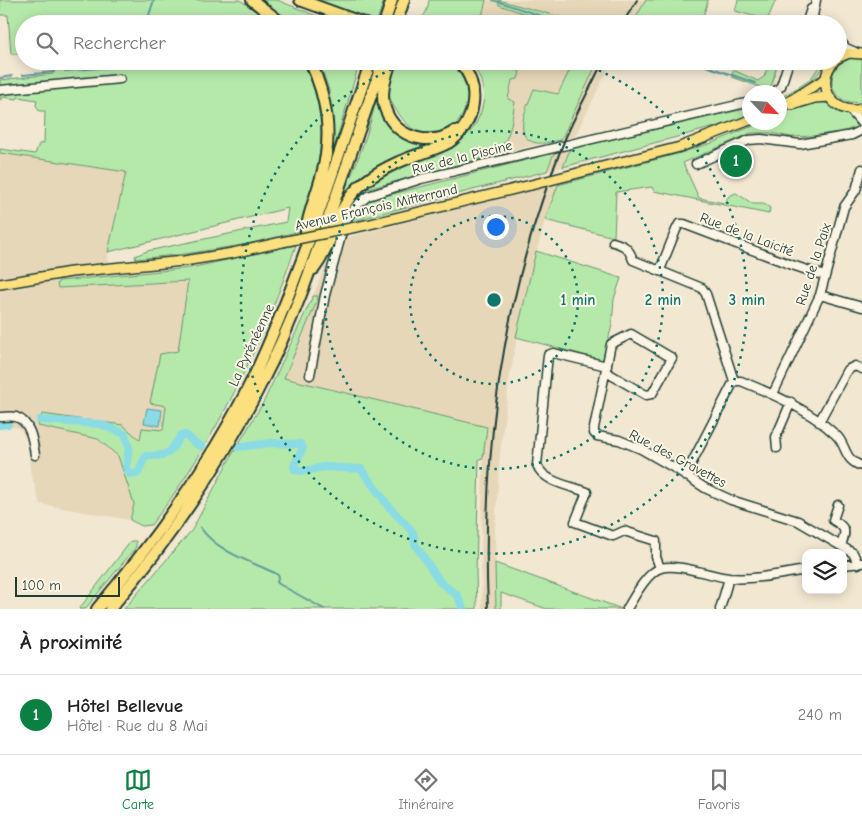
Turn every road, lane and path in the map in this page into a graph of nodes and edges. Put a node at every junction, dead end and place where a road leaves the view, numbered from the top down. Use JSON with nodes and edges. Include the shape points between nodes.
{"nodes":[{"id":1,"x":252,"y":0,"type":"edge"},
{"id":2,"x":300,"y":0,"type":"edge"},
{"id":3,"x":392,"y":0,"type":"edge"},
{"id":4,"x":404,"y":0,"type":"edge"},
{"id":5,"x":816,"y":0,"type":"edge"},
{"id":6,"x":400,"y":12,"type":"junction"},
{"id":7,"x":271,"y":15,"type":"edge"},
{"id":8,"x":341,"y":15,"type":"edge"},
{"id":9,"x":387,"y":15,"type":"edge"},
{"id":10,"x":399,"y":15,"type":"edge"},
{"id":11,"x":400,"y":15,"type":"edge"},
{"id":12,"x":810,"y":15,"type":"edge"},
{"id":13,"x":813,"y":15,"type":"edge"},
{"id":14,"x":847,"y":48,"type":"edge"},
{"id":15,"x":860,"y":53,"type":"edge"},
{"id":16,"x":847,"y":54,"type":"edge"},
{"id":17,"x":314,"y":70,"type":"edge"},
{"id":18,"x":368,"y":70,"type":"edge"},
{"id":19,"x":380,"y":70,"type":"edge"},
{"id":20,"x":388,"y":70,"type":"edge"},
{"id":21,"x":467,"y":70,"type":"edge"},
{"id":22,"x":786,"y":70,"type":"edge"},
{"id":23,"x":828,"y":70,"type":"edge"},
{"id":24,"x":120,"y":79,"type":"dead end"},
{"id":25,"x":825,"y":79,"type":"junction"},
{"id":26,"x":781,"y":85,"type":"edge"},
{"id":27,"x":0,"y":90,"type":"edge"},
{"id":28,"x":830,"y":97,"type":"junction"},
{"id":29,"x":787,"y":103,"type":"edge"},
{"id":30,"x":742,"y":104,"type":"edge"},
{"id":31,"x":787,"y":106,"type":"edge"},
{"id":32,"x":862,"y":109,"type":"edge"},
{"id":33,"x":850,"y":110,"type":"junction"},
{"id":34,"x":466,"y":123,"type":"junction"},
{"id":35,"x":742,"y":123,"type":"edge"},
{"id":36,"x":862,"y":124,"type":"edge"},
{"id":37,"x":862,"y":130,"type":"edge"},
{"id":38,"x":696,"y":164,"type":"dead end"},
{"id":39,"x":862,"y":169,"type":"edge"},
{"id":40,"x":613,"y":242,"type":"dead end"},
{"id":41,"x":305,"y":252,"type":"junction"},
{"id":42,"x":660,"y":270,"type":"junction"},
{"id":43,"x":309,"y":275,"type":"junction"},
{"id":44,"x":824,"y":276,"type":"junction"},
{"id":45,"x":0,"y":284,"type":"edge"},
{"id":46,"x":820,"y":294,"type":"junction"},
{"id":47,"x":862,"y":307,"type":"edge"},
{"id":48,"x":606,"y":369,"type":"junction"},
{"id":49,"x":862,"y":369,"type":"edge"},
{"id":50,"x":310,"y":375,"type":"dead end"},
{"id":51,"x":734,"y":381,"type":"junction"},
{"id":52,"x":773,"y":394,"type":"junction"},
{"id":53,"x":790,"y":402,"type":"junction"},
{"id":54,"x":0,"y":417,"type":"edge"},
{"id":55,"x":820,"y":422,"type":"junction"},
{"id":56,"x":776,"y":448,"type":"dead end"},
{"id":57,"x":35,"y":455,"type":"dead end"},
{"id":58,"x":862,"y":466,"type":"edge"},
{"id":59,"x":685,"y":476,"type":"junction"},
{"id":60,"x":838,"y":505,"type":"dead end"},
{"id":61,"x":841,"y":546,"type":"junction"},
{"id":62,"x":860,"y":563,"type":"edge"},
{"id":63,"x":847,"y":565,"type":"edge"},
{"id":64,"x":660,"y":568,"type":"junction"},
{"id":65,"x":802,"y":571,"type":"edge"},
{"id":66,"x":729,"y":578,"type":"junction"},
{"id":67,"x":97,"y":609,"type":"edge"},
{"id":68,"x":110,"y":609,"type":"edge"},
{"id":69,"x":627,"y":609,"type":"edge"},
{"id":70,"x":720,"y":609,"type":"edge"}],
"edges":[{"from":1,"to":7,"type":"highway"},
{"from":2,"to":8,"type":"highway"},
{"from":3,"to":9,"type":"highway"},
{"from":4,"to":6,"type":"highway"},
{"from":5,"to":12,"type":"street"},
{"from":5,"to":13,"type":"street"},
{"from":6,"to":10,"type":"highway"},
{"from":6,"to":11,"type":"highway"},
{"from":14,"to":15,"type":"street"},
{"from":15,"to":16,"type":"main road"},
{"from":17,"to":41,"type":"highway","via":[[326,110],[328,134],[322,174],[306,225]]},
{"from":18,"to":41,"type":"highway","name":"La Pyrénéenne"},
{"from":19,"to":43,"type":"highway","name":"La Pyrénéenne"},
{"from":20,"to":34,"type":"highway","via":[[383,97],[386,112],[394,125],[415,138],[434,139],[452,133]]},
{"from":21,"to":34,"type":"highway","via":[[474,96]]},
{"from":22,"to":26,"type":"street"},
{"from":23,"to":25,"type":"main road"},
{"from":24,"to":27,"type":"street"},
{"from":25,"to":28,"type":"main road"},
{"from":25,"to":29,"type":"main road"},
{"from":28,"to":31,"type":"main road"},
{"from":28,"to":33,"type":"main road","via":[[842,108]]},
{"from":30,"to":50,"type":"street","name":"Rue de la Piscine","via":[[421,179],[368,196],[346,221],[324,295]]},
{"from":32,"to":33,"type":"main road"},
{"from":33,"to":36,"type":"street"},
{"from":34,"to":43,"type":"highway","via":[[446,144],[397,162],[354,192],[336,221],[322,259]]},
{"from":35,"to":45,"type":"main road","name":"Avenue François Mitterrand","bridge":true,"via":[[680,147],[366,225],[184,261],[71,272]]},
{"from":37,"to":38,"type":"street","via":[[852,135],[806,143],[749,140]]},
{"from":39,"to":44,"type":"street","name":"Rue de la Paix","via":[[856,190],[844,208]]},
{"from":40,"to":42,"type":"street","via":[[628,249],[633,260]]},
{"from":41,"to":67,"type":"highway","name":"La Pyrénéenne","via":[[254,375],[223,432],[166,521]]},
{"from":42,"to":44,"type":"street","name":"Rue de la Laicité","via":[[679,224],[684,224]]},
{"from":42,"to":51,"type":"street","via":[[702,288]]},
{"from":43,"to":68,"type":"highway","name":"La Pyrénéenne","via":[[264,380],[208,478],[175,528]]},
{"from":44,"to":46,"type":"street","name":"Rue de la Paix"},
{"from":46,"to":47,"type":"street"},
{"from":46,"to":52,"type":"street","name":"Rue de la Paix"},
{"from":48,"to":48,"type":"street","via":[[611,344],[631,334],[671,356],[672,360],[649,395]]},
{"from":48,"to":59,"type":"street","name":"Rue des Gravettes","via":[[594,433],[641,449]]},
{"from":48,"to":64,"type":"street","via":[[553,353],[548,355],[537,465],[548,478],[587,492],[576,522],[613,536],[624,531],[656,541]]},
{"from":49,"to":55,"type":"street","via":[[855,366],[847,370]]},
{"from":51,"to":52,"type":"street"},
{"from":51,"to":59,"type":"street"},
{"from":52,"to":53,"type":"street"},
{"from":53,"to":55,"type":"street"},
{"from":53,"to":56,"type":"street","via":[[776,437]]},
{"from":54,"to":57,"type":"street","via":[[18,418],[24,422],[33,438]]},
{"from":55,"to":58,"type":"street","via":[[838,436],[852,461]]},
{"from":59,"to":61,"type":"street","name":"Rue des Gravettes","via":[[731,500],[798,521]]},
{"from":60,"to":61,"type":"street","via":[[833,520],[843,526],[845,533]]},
{"from":61,"to":62,"type":"street","name":"Rue des Gravettes","via":[[853,553]]},
{"from":62,"to":63,"type":"street"},
{"from":64,"to":66,"type":"street","via":[[672,567]]},
{"from":64,"to":69,"type":"street","via":[[650,574]]},
{"from":65,"to":66,"type":"street"},
{"from":66,"to":70,"type":"street"}]}
